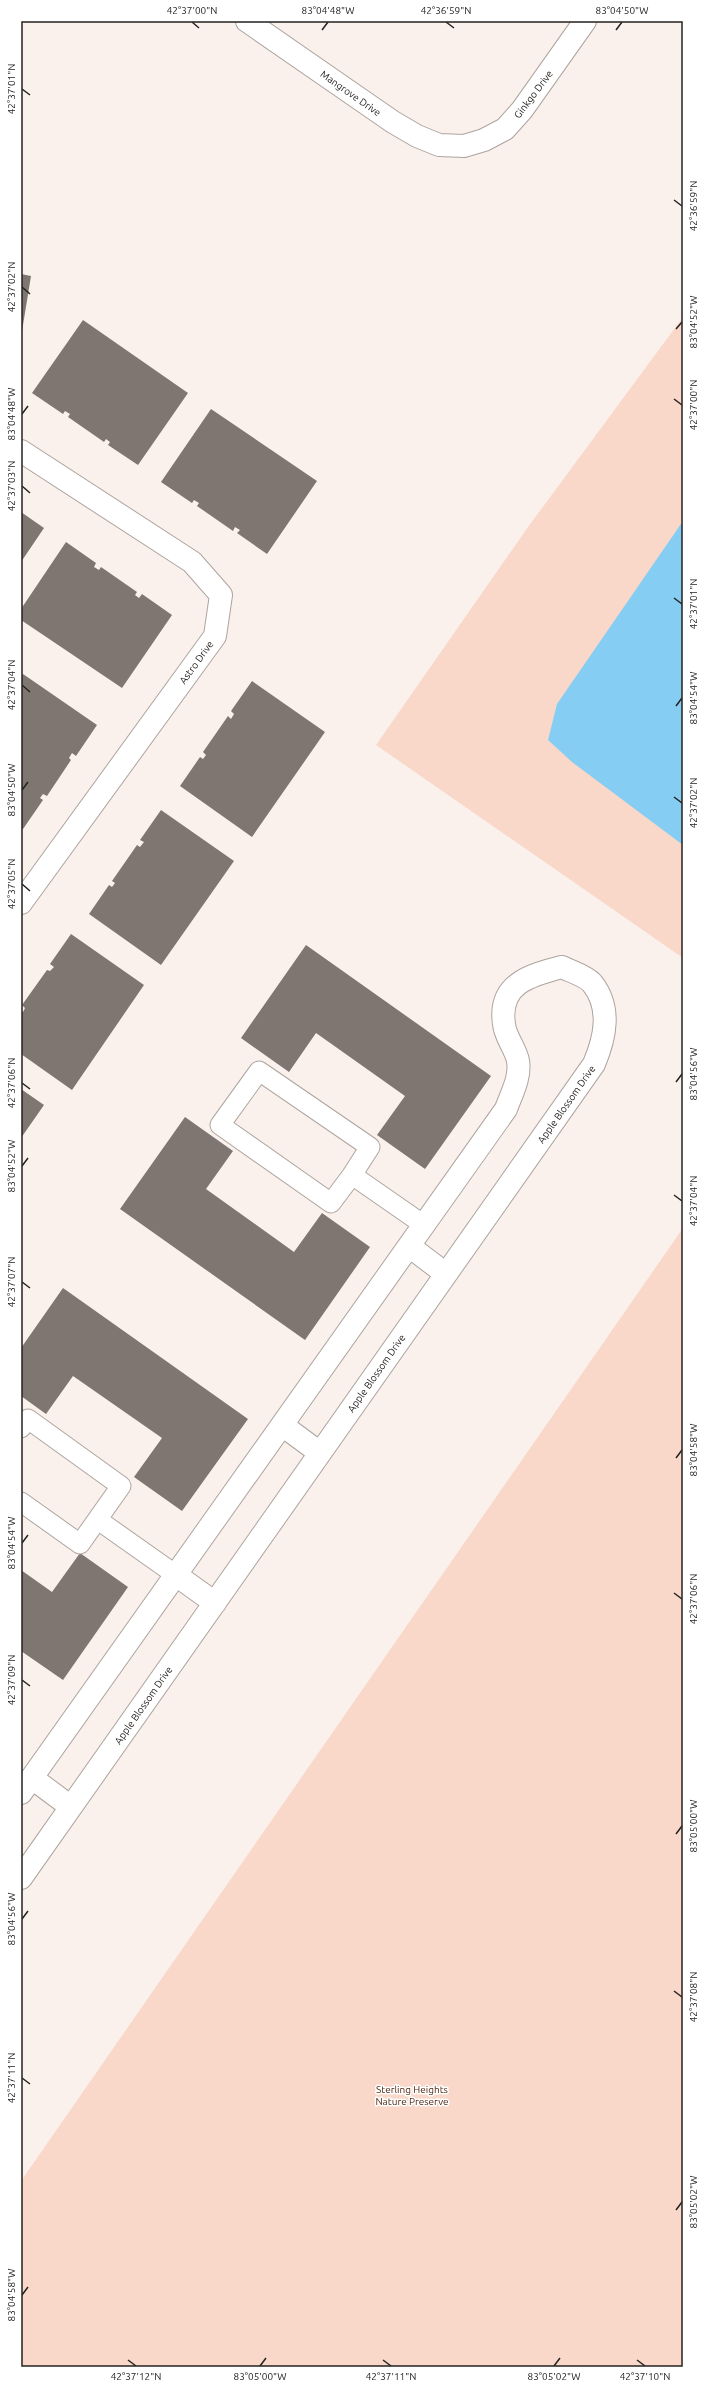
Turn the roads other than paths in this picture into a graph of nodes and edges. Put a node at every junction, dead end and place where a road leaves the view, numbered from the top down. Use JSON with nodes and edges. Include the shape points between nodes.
{"nodes":[{"id":1,"x":247,"y":21,"type":"edge"},
{"id":2,"x":585,"y":21,"type":"edge"},
{"id":3,"x":464,"y":146,"type":"joint"},
{"id":4,"x":21,"y":451,"type":"edge"},
{"id":5,"x":21,"y":904,"type":"edge"},
{"id":6,"x":352,"y":1175,"type":"junction"},
{"id":7,"x":424,"y":1225,"type":"junction"},
{"id":8,"x":409,"y":1246,"type":"junction"},
{"id":9,"x":446,"y":1274,"type":"junction"},
{"id":10,"x":282,"y":1425,"type":"junction"},
{"id":11,"x":21,"y":1428,"type":"edge"},
{"id":12,"x":320,"y":1453,"type":"junction"},
{"id":13,"x":21,"y":1502,"type":"edge"},
{"id":14,"x":98,"y":1520,"type":"junction"},
{"id":15,"x":176,"y":1575,"type":"junction"},
{"id":16,"x":214,"y":1603,"type":"junction"},
{"id":17,"x":26,"y":1786,"type":"edge"},
{"id":18,"x":71,"y":1807,"type":"junction"},
{"id":19,"x":21,"y":1878,"type":"edge"}],
"edges":[{"from":1,"to":3,"type":"street","name":"Mangrove Drive","via":[[417,136],[439,145]]},
{"from":2,"to":3,"type":"street","name":"Ginkgo Drive","via":[[522,110],[505,129],[484,140]]},
{"from":4,"to":5,"type":"street","name":"Astro Drive","via":[[192,562],[221,595],[215,636]]},
{"from":6,"to":6,"type":"lane","via":[[370,1147],[259,1071],[220,1125],[331,1203]]},
{"from":6,"to":7,"type":"lane"},
{"from":7,"to":8,"type":"street","name":"Apple Blossom Drive"},
{"from":7,"to":9,"type":"street","name":"Apple Blossom Drive","via":[[506,1109],[518,1074],[518,1061],[504,1024],[504,999],[517,984],[533,974],[562,967],[591,982],[603,1007],[605,1032],[594,1064]]},
{"from":8,"to":9,"type":"street"},
{"from":8,"to":10,"type":"street","name":"Apple Blossom Drive"},
{"from":9,"to":12,"type":"street","name":"Apple Blossom Drive"},
{"from":10,"to":12,"type":"street"},
{"from":10,"to":15,"type":"street","name":"Apple Blossom Drive"},
{"from":11,"to":14,"type":"lane","via":[[28,1419],[121,1486]]},
{"from":12,"to":16,"type":"street","name":"Apple Blossom Drive"},
{"from":13,"to":14,"type":"lane","via":[[80,1544]]},
{"from":14,"to":15,"type":"lane"},
{"from":15,"to":16,"type":"street"},
{"from":15,"to":17,"type":"street","name":"Apple Blossom Drive"},
{"from":16,"to":18,"type":"street","name":"Apple Blossom Drive"},
{"from":17,"to":18,"type":"street","name":"Apple Blossom Drive"},
{"from":18,"to":19,"type":"street","name":"Apple Blossom Drive"}]}
